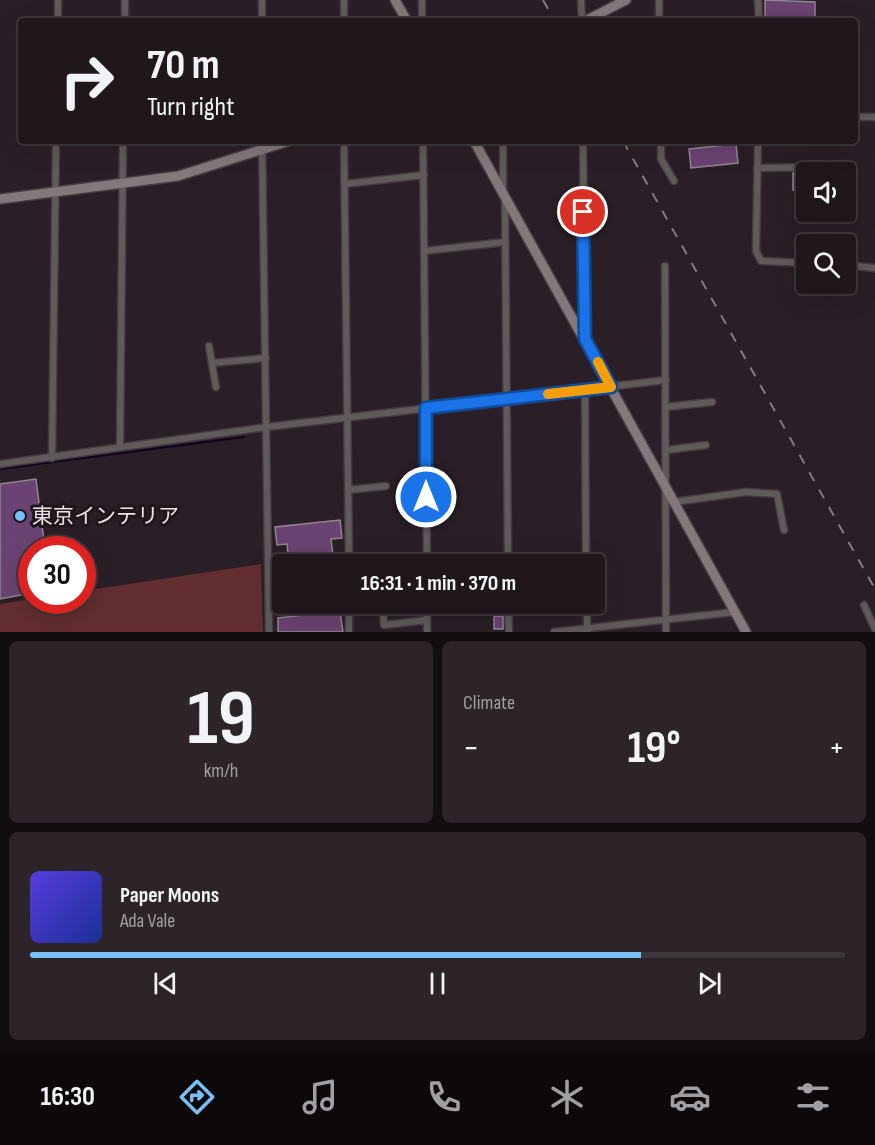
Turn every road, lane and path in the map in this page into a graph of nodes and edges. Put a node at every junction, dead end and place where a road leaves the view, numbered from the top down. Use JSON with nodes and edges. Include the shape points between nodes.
{"nodes":[{"id":1,"x":58,"y":0,"type":"edge"},
{"id":2,"x":125,"y":0,"type":"edge"},
{"id":3,"x":262,"y":0,"type":"edge"},
{"id":4,"x":344,"y":0,"type":"edge"},
{"id":5,"x":395,"y":0,"type":"edge"},
{"id":6,"x":422,"y":0,"type":"edge"},
{"id":7,"x":581,"y":0,"type":"edge"},
{"id":8,"x":626,"y":0,"type":"edge"},
{"id":9,"x":659,"y":0,"type":"edge"},
{"id":10,"x":758,"y":0,"type":"edge"},
{"id":11,"x":58,"y":18,"type":"edge"},
{"id":12,"x":125,"y":18,"type":"edge"},
{"id":13,"x":262,"y":18,"type":"edge"},
{"id":14,"x":344,"y":18,"type":"edge"},
{"id":15,"x":405,"y":18,"type":"edge"},
{"id":16,"x":422,"y":18,"type":"edge"},
{"id":17,"x":583,"y":18,"type":"edge"},
{"id":18,"x":589,"y":18,"type":"edge"},
{"id":19,"x":659,"y":18,"type":"edge"},
{"id":20,"x":759,"y":18,"type":"edge"},
{"id":21,"x":858,"y":117,"type":"edge"},
{"id":22,"x":875,"y":117,"type":"edge"},
{"id":23,"x":57,"y":144,"type":"edge"},
{"id":24,"x":123,"y":144,"type":"edge"},
{"id":25,"x":344,"y":144,"type":"edge"},
{"id":26,"x":423,"y":144,"type":"edge"},
{"id":27,"x":476,"y":144,"type":"edge"},
{"id":28,"x":503,"y":144,"type":"edge"},
{"id":29,"x":583,"y":144,"type":"edge"},
{"id":30,"x":661,"y":144,"type":"edge"},
{"id":31,"x":758,"y":144,"type":"edge"},
{"id":32,"x":262,"y":146,"type":"edge"},
{"id":33,"x":796,"y":167,"type":"edge"},
{"id":34,"x":757,"y":168,"type":"junction"},
{"id":35,"x":424,"y":175,"type":"junction"},
{"id":36,"x":674,"y":181,"type":"dead end"},
{"id":37,"x":123,"y":184,"type":"junction"},
{"id":38,"x":345,"y":184,"type":"junction"},
{"id":39,"x":56,"y":192,"type":"junction"},
{"id":40,"x":504,"y":195,"type":"junction"},
{"id":41,"x":0,"y":199,"type":"edge"},
{"id":42,"x":505,"y":242,"type":"junction"},
{"id":43,"x":424,"y":251,"type":"junction"},
{"id":44,"x":796,"y":263,"type":"edge"},
{"id":45,"x":664,"y":266,"type":"dead end"},
{"id":46,"x":856,"y":266,"type":"edge"},
{"id":47,"x":875,"y":268,"type":"edge"},
{"id":48,"x":585,"y":339,"type":"junction"},
{"id":49,"x":209,"y":346,"type":"dead end"},
{"id":50,"x":266,"y":358,"type":"junction"},
{"id":51,"x":212,"y":363,"type":"junction"},
{"id":52,"x":666,"y":380,"type":"junction"},
{"id":53,"x":216,"y":387,"type":"dead end"},
{"id":54,"x":611,"y":387,"type":"junction"},
{"id":55,"x":585,"y":390,"type":"junction"},
{"id":56,"x":506,"y":398,"type":"junction"},
{"id":57,"x":712,"y":402,"type":"dead end"},
{"id":58,"x":666,"y":407,"type":"junction"},
{"id":59,"x":426,"y":408,"type":"junction"},
{"id":60,"x":347,"y":418,"type":"junction"},
{"id":61,"x":267,"y":427,"type":"junction"},
{"id":62,"x":706,"y":445,"type":"dead end"},
{"id":63,"x":120,"y":447,"type":"junction"},
{"id":64,"x":667,"y":450,"type":"junction"},
{"id":65,"x":52,"y":458,"type":"junction"},
{"id":66,"x":0,"y":464,"type":"edge"},
{"id":67,"x":386,"y":486,"type":"dead end"},
{"id":68,"x":667,"y":488,"type":"junction"},
{"id":69,"x":348,"y":490,"type":"junction"},
{"id":70,"x":674,"y":502,"type":"junction"},
{"id":71,"x":784,"y":530,"type":"dead end"},
{"id":72,"x":349,"y":554,"type":"edge"},
{"id":73,"x":427,"y":554,"type":"edge"},
{"id":74,"x":508,"y":554,"type":"edge"},
{"id":75,"x":586,"y":554,"type":"edge"},
{"id":76,"x":864,"y":605,"type":"dead end"},
{"id":77,"x":735,"y":612,"type":"junction"},
{"id":78,"x":349,"y":614,"type":"edge"},
{"id":79,"x":383,"y":614,"type":"edge"},
{"id":80,"x":427,"y":614,"type":"edge"},
{"id":81,"x":508,"y":614,"type":"edge"},
{"id":82,"x":587,"y":614,"type":"edge"},
{"id":83,"x":427,"y":620,"type":"junction"},
{"id":84,"x":666,"y":620,"type":"junction"},
{"id":85,"x":875,"y":629,"type":"edge"},
{"id":86,"x":587,"y":630,"type":"edge"},
{"id":87,"x":269,"y":632,"type":"edge"},
{"id":88,"x":350,"y":632,"type":"edge"},
{"id":89,"x":427,"y":632,"type":"edge"},
{"id":90,"x":509,"y":632,"type":"edge"},
{"id":91,"x":554,"y":632,"type":"edge"},
{"id":92,"x":666,"y":632,"type":"edge"},
{"id":93,"x":746,"y":632,"type":"edge"}],
"edges":[{"from":1,"to":11,"type":"street"},
{"from":2,"to":12,"type":"street"},
{"from":3,"to":13,"type":"street"},
{"from":4,"to":14,"type":"street"},
{"from":5,"to":15,"type":"street"},
{"from":6,"to":16,"type":"street"},
{"from":7,"to":17,"type":"street"},
{"from":8,"to":18,"type":"street"},
{"from":9,"to":19,"type":"street"},
{"from":10,"to":20,"type":"street"},
{"from":21,"to":22,"type":"street"},
{"from":23,"to":39,"type":"street"},
{"from":24,"to":37,"type":"street"},
{"from":25,"to":38,"type":"street"},
{"from":26,"to":35,"type":"street"},
{"from":27,"to":40,"type":"street"},
{"from":28,"to":40,"type":"street"},
{"from":29,"to":48,"type":"street"},
{"from":30,"to":36,"type":"street","via":[[662,159]]},
{"from":31,"to":34,"type":"street"},
{"from":32,"to":37,"type":"street","via":[[178,176]]},
{"from":32,"to":50,"type":"street"},
{"from":33,"to":34,"type":"street"},
{"from":34,"to":44,"type":"street","via":[[756,251],[761,261]]},
{"from":35,"to":38,"type":"street"},
{"from":35,"to":43,"type":"street"},
{"from":37,"to":39,"type":"street"},
{"from":37,"to":63,"type":"street"},
{"from":38,"to":60,"type":"street"},
{"from":39,"to":41,"type":"street"},
{"from":39,"to":65,"type":"street"},
{"from":40,"to":42,"type":"street"},
{"from":40,"to":48,"type":"street"},
{"from":42,"to":43,"type":"street"},
{"from":42,"to":56,"type":"street"},
{"from":43,"to":59,"type":"street"},
{"from":45,"to":52,"type":"street"},
{"from":46,"to":47,"type":"street"},
{"from":48,"to":54,"type":"street"},
{"from":49,"to":51,"type":"street"},
{"from":50,"to":51,"type":"street"},
{"from":50,"to":61,"type":"street"},
{"from":51,"to":53,"type":"street"},
{"from":52,"to":54,"type":"street"},
{"from":52,"to":58,"type":"street"},
{"from":54,"to":55,"type":"street"},
{"from":54,"to":68,"type":"street"},
{"from":55,"to":56,"type":"street"},
{"from":55,"to":75,"type":"street"},
{"from":56,"to":59,"type":"street"},
{"from":56,"to":74,"type":"street"},
{"from":57,"to":58,"type":"street"},
{"from":58,"to":64,"type":"street"},
{"from":59,"to":60,"type":"street"},
{"from":59,"to":73,"type":"street"},
{"from":60,"to":61,"type":"street"},
{"from":60,"to":69,"type":"street"},
{"from":61,"to":63,"type":"street"},
{"from":61,"to":87,"type":"street"},
{"from":62,"to":64,"type":"street"},
{"from":63,"to":65,"type":"street"},
{"from":64,"to":68,"type":"street"},
{"from":65,"to":66,"type":"street"},
{"from":67,"to":69,"type":"street"},
{"from":68,"to":70,"type":"street"},
{"from":68,"to":84,"type":"street"},
{"from":69,"to":72,"type":"street"},
{"from":70,"to":71,"type":"street","via":[[746,492],[777,494]]},
{"from":70,"to":77,"type":"street"},
{"from":76,"to":85,"type":"street"},
{"from":77,"to":84,"type":"street"},
{"from":77,"to":93,"type":"street"},
{"from":78,"to":88,"type":"street"},
{"from":79,"to":83,"type":"street","via":[[384,625]]},
{"from":80,"to":83,"type":"street"},
{"from":81,"to":90,"type":"street"},
{"from":82,"to":86,"type":"street"},
{"from":83,"to":89,"type":"street"},
{"from":84,"to":86,"type":"street"},
{"from":84,"to":92,"type":"street"},
{"from":86,"to":91,"type":"street"}]}
